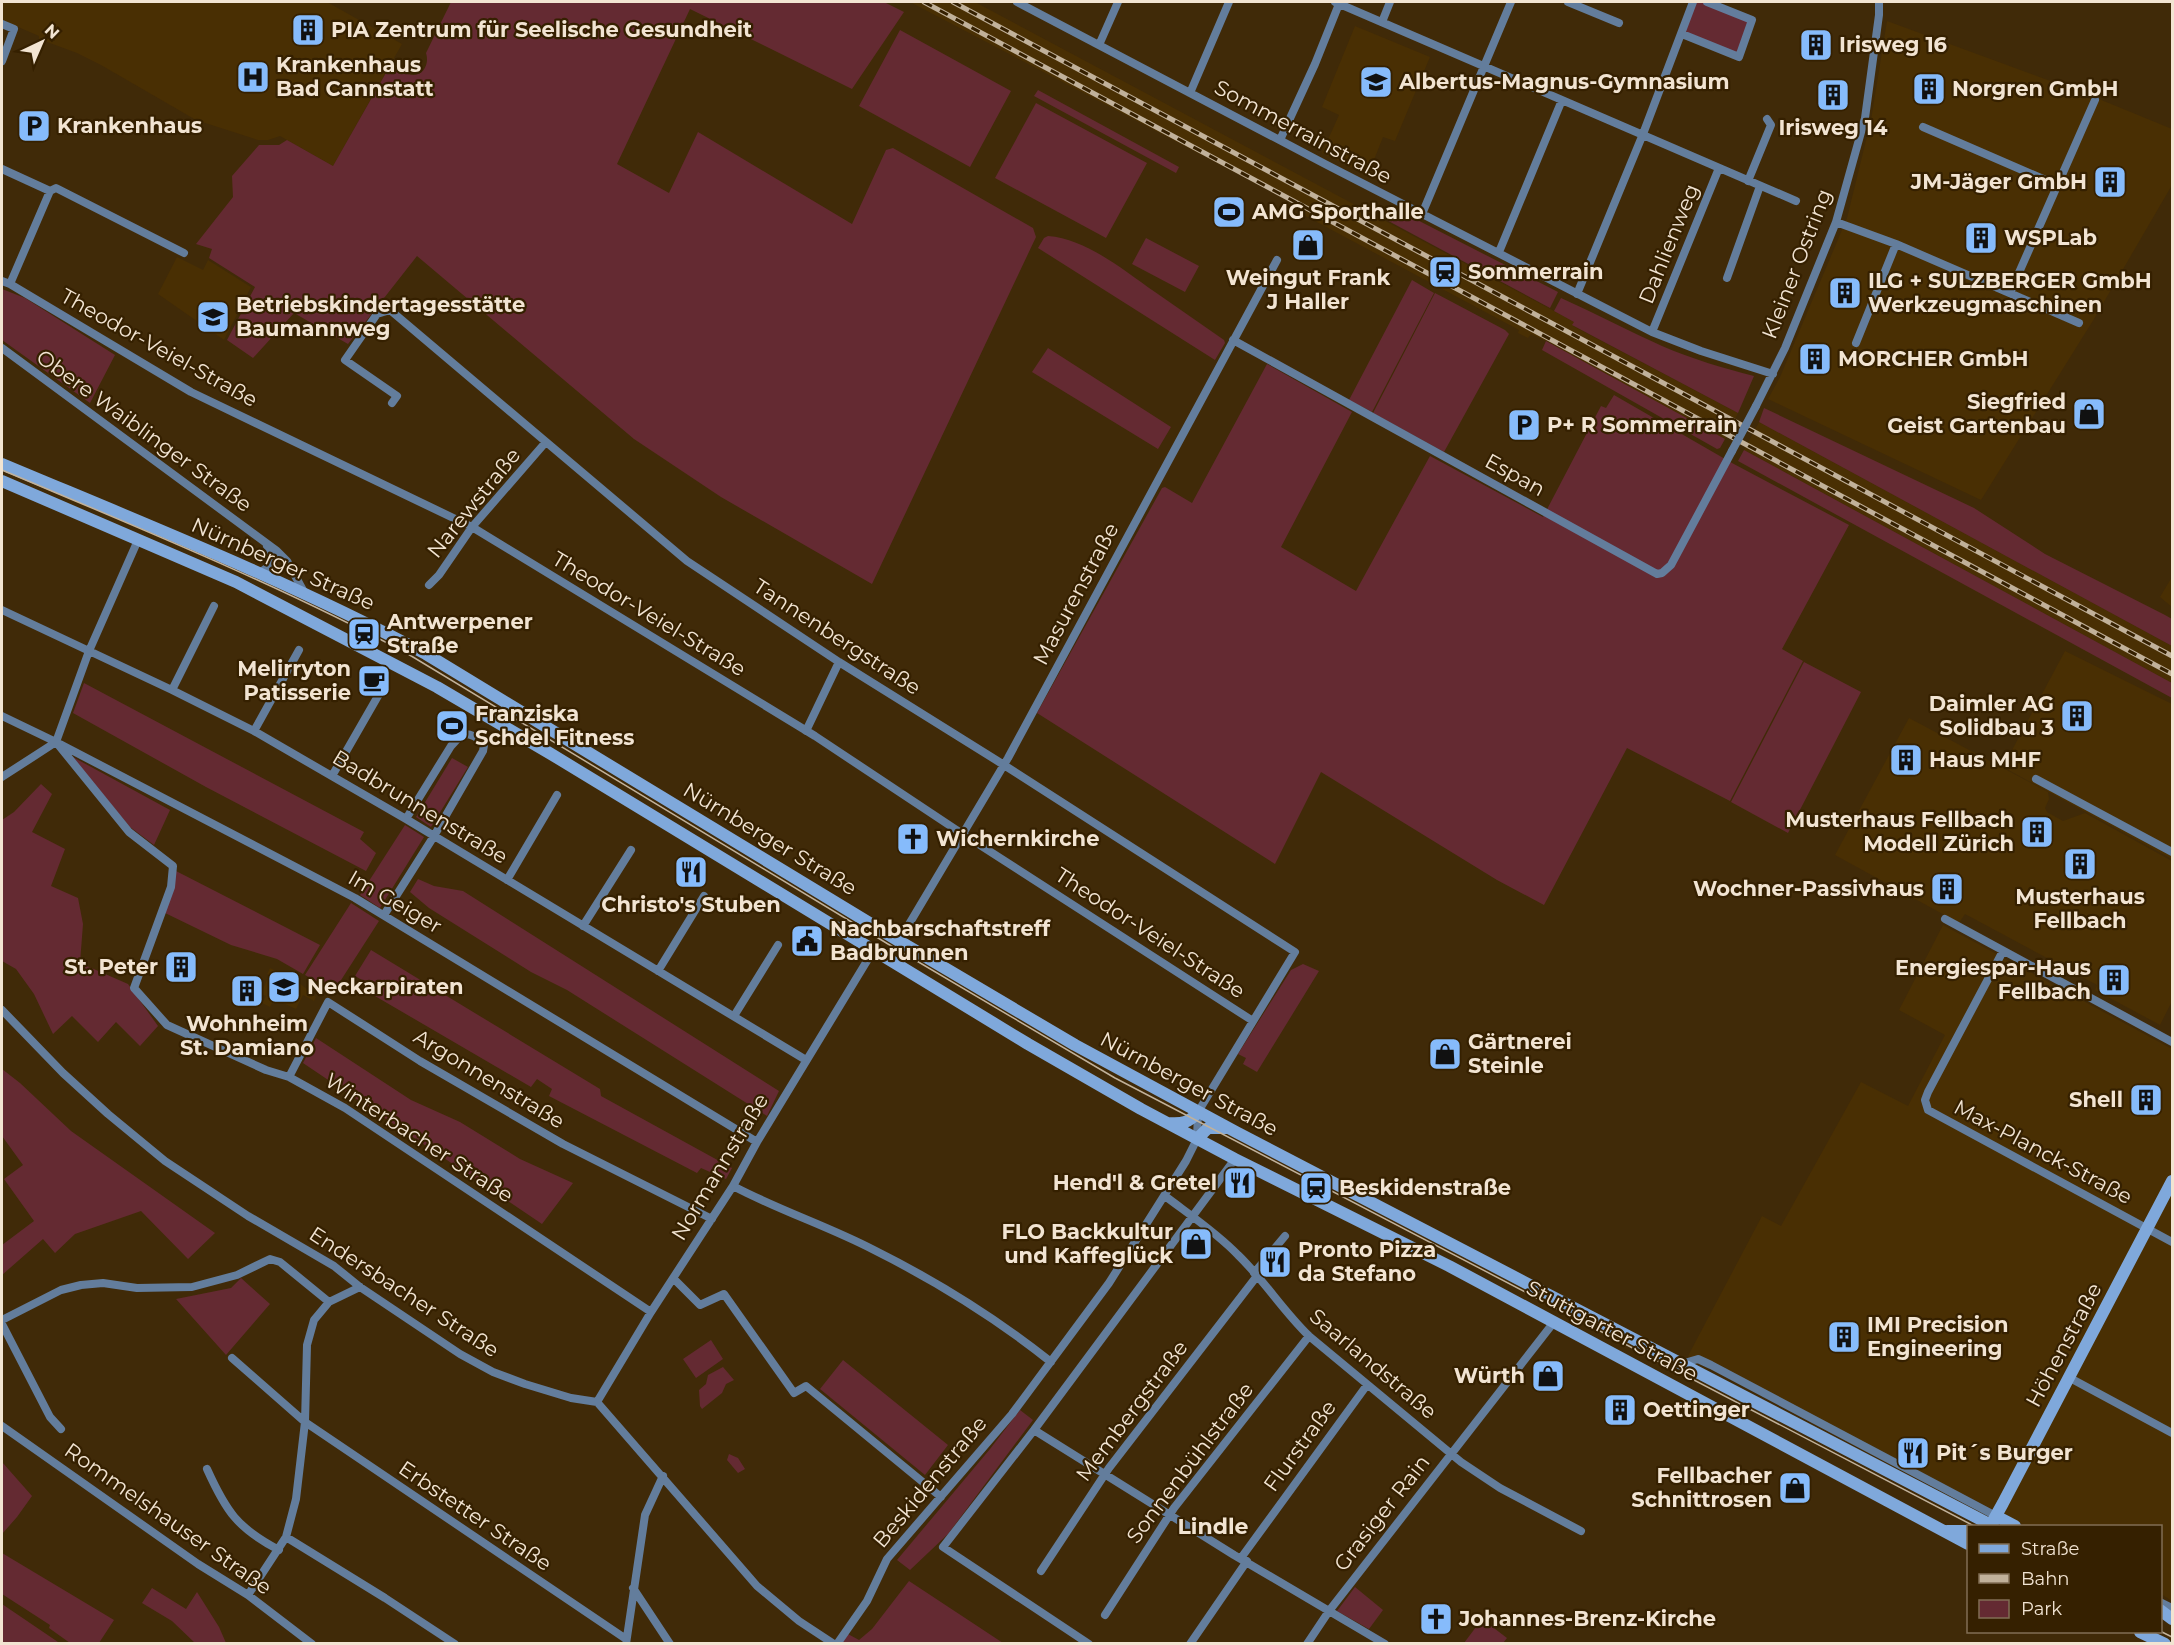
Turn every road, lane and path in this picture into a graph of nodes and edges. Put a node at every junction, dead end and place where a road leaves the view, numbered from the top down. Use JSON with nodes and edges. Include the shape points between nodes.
{"nodes":[{"id":1,"x":1017,"y":2,"type":"edge"},
{"id":2,"x":1118,"y":2,"type":"edge"},
{"id":3,"x":1229,"y":2,"type":"edge"},
{"id":4,"x":1390,"y":2,"type":"edge"},
{"id":5,"x":1511,"y":2,"type":"edge"},
{"id":6,"x":1568,"y":2,"type":"edge"},
{"id":7,"x":1693,"y":2,"type":"edge"},
{"id":8,"x":1707,"y":2,"type":"edge"},
{"id":9,"x":1879,"y":2,"type":"edge"},
{"id":10,"x":1337,"y":3,"type":"edge"},
{"id":11,"x":1382,"y":22,"type":"junction"},
{"id":12,"x":1619,"y":23,"type":"dead end"},
{"id":13,"x":2,"y":24,"type":"edge"},
{"id":14,"x":1683,"y":33,"type":"junction"},
{"id":15,"x":1099,"y":45,"type":"junction"},
{"id":16,"x":2,"y":61,"type":"edge"},
{"id":17,"x":1484,"y":68,"type":"junction"},
{"id":18,"x":1190,"y":93,"type":"junction"},
{"id":19,"x":1562,"y":100,"type":"junction"},
{"id":20,"x":2095,"y":100,"type":"dead end"},
{"id":21,"x":1767,"y":119,"type":"dead end"},
{"id":22,"x":1923,"y":127,"type":"dead end"},
{"id":23,"x":1643,"y":134,"type":"junction"},
{"id":24,"x":1280,"y":140,"type":"junction"},
{"id":25,"x":1719,"y":168,"type":"junction"},
{"id":26,"x":2,"y":169,"type":"edge"},
{"id":27,"x":1749,"y":181,"type":"junction"},
{"id":28,"x":2057,"y":185,"type":"junction"},
{"id":29,"x":1760,"y":186,"type":"junction"},
{"id":30,"x":50,"y":191,"type":"junction"},
{"id":31,"x":1796,"y":201,"type":"dead end"},
{"id":32,"x":1422,"y":214,"type":"junction"},
{"id":33,"x":1836,"y":222,"type":"junction"},
{"id":34,"x":1896,"y":244,"type":"junction"},
{"id":35,"x":1499,"y":252,"type":"junction"},
{"id":36,"x":184,"y":253,"type":"dead end"},
{"id":37,"x":1276,"y":260,"type":"dead end"},
{"id":38,"x":1727,"y":278,"type":"dead end"},
{"id":39,"x":6,"y":282,"type":"edge"},
{"id":40,"x":2010,"y":293,"type":"junction"},
{"id":41,"x":1577,"y":294,"type":"junction"},
{"id":42,"x":2079,"y":323,"type":"dead end"},
{"id":43,"x":1652,"y":332,"type":"junction"},
{"id":44,"x":1233,"y":340,"type":"junction"},
{"id":45,"x":1856,"y":343,"type":"dead end"},
{"id":46,"x":2,"y":348,"type":"edge"},
{"id":47,"x":1773,"y":374,"type":"junction"},
{"id":48,"x":392,"y":403,"type":"dead end"},
{"id":49,"x":545,"y":443,"type":"junction"},
{"id":50,"x":1730,"y":454,"type":"joint"},
{"id":51,"x":2,"y":464,"type":"edge"},
{"id":52,"x":2,"y":481,"type":"edge"},
{"id":53,"x":472,"y":527,"type":"junction"},
{"id":54,"x":138,"y":540,"type":"junction"},
{"id":55,"x":265,"y":543,"type":"junction"},
{"id":56,"x":259,"y":573,"type":"junction"},
{"id":57,"x":429,"y":585,"type":"dead end"},
{"id":58,"x":304,"y":593,"type":"junction"},
{"id":59,"x":214,"y":606,"type":"dead end"},
{"id":60,"x":2,"y":610,"type":"edge"},
{"id":61,"x":299,"y":650,"type":"dead end"},
{"id":62,"x":89,"y":651,"type":"junction"},
{"id":63,"x":839,"y":662,"type":"junction"},
{"id":64,"x":172,"y":690,"type":"junction"},
{"id":65,"x":382,"y":690,"type":"dead end"},
{"id":66,"x":2,"y":716,"type":"edge"},
{"id":67,"x":806,"y":731,"type":"junction"},
{"id":68,"x":254,"y":732,"type":"junction"},
{"id":69,"x":56,"y":742,"type":"junction"},
{"id":70,"x":1004,"y":765,"type":"junction"},
{"id":71,"x":332,"y":776,"type":"junction"},
{"id":72,"x":2,"y":777,"type":"edge"},
{"id":73,"x":2036,"y":779,"type":"dead end"},
{"id":74,"x":557,"y":795,"type":"dead end"},
{"id":75,"x":406,"y":819,"type":"junction"},
{"id":76,"x":964,"y":835,"type":"junction"},
{"id":77,"x":434,"y":836,"type":"junction"},
{"id":78,"x":631,"y":850,"type":"dead end"},
{"id":79,"x":2172,"y":852,"type":"edge"},
{"id":80,"x":507,"y":880,"type":"junction"},
{"id":81,"x":704,"y":896,"type":"dead end"},
{"id":82,"x":384,"y":915,"type":"junction"},
{"id":83,"x":1945,"y":919,"type":"dead end"},
{"id":84,"x":583,"y":926,"type":"junction"},
{"id":85,"x":899,"y":941,"type":"junction"},
{"id":86,"x":778,"y":945,"type":"dead end"},
{"id":87,"x":873,"y":951,"type":"junction"},
{"id":88,"x":2003,"y":951,"type":"junction"},
{"id":89,"x":658,"y":971,"type":"junction"},
{"id":90,"x":2,"y":1010,"type":"edge"},
{"id":91,"x":734,"y":1016,"type":"junction"},
{"id":92,"x":1253,"y":1021,"type":"junction"},
{"id":93,"x":2172,"y":1042,"type":"edge"},
{"id":94,"x":806,"y":1060,"type":"junction"},
{"id":95,"x":289,"y":1077,"type":"junction"},
{"id":96,"x":1198,"y":1112,"type":"junction"},
{"id":97,"x":1165,"y":1122,"type":"junction"},
{"id":98,"x":1230,"y":1129,"type":"junction"},
{"id":99,"x":1197,"y":1139,"type":"junction"},
{"id":100,"x":757,"y":1142,"type":"junction"},
{"id":101,"x":1235,"y":1159,"type":"junction"},
{"id":102,"x":2172,"y":1180,"type":"edge"},
{"id":103,"x":733,"y":1186,"type":"junction"},
{"id":104,"x":1165,"y":1196,"type":"junction"},
{"id":105,"x":1191,"y":1216,"type":"junction"},
{"id":106,"x":712,"y":1219,"type":"junction"},
{"id":107,"x":2147,"y":1228,"type":"junction"},
{"id":108,"x":1285,"y":1236,"type":"dead end"},
{"id":109,"x":2172,"y":1242,"type":"edge"},
{"id":110,"x":1256,"y":1274,"type":"junction"},
{"id":111,"x":673,"y":1278,"type":"junction"},
{"id":112,"x":360,"y":1287,"type":"junction"},
{"id":113,"x":329,"y":1302,"type":"junction"},
{"id":114,"x":1571,"y":1306,"type":"joint"},
{"id":115,"x":651,"y":1312,"type":"junction"},
{"id":116,"x":2,"y":1322,"type":"edge"},
{"id":117,"x":1554,"y":1322,"type":"junction"},
{"id":118,"x":1309,"y":1336,"type":"junction"},
{"id":119,"x":232,"y":1358,"type":"dead end"},
{"id":120,"x":1051,"y":1362,"type":"junction"},
{"id":121,"x":2070,"y":1378,"type":"junction"},
{"id":122,"x":1367,"y":1385,"type":"junction"},
{"id":123,"x":597,"y":1402,"type":"junction"},
{"id":124,"x":305,"y":1422,"type":"junction"},
{"id":125,"x":2,"y":1426,"type":"edge"},
{"id":126,"x":61,"y":1429,"type":"dead end"},
{"id":127,"x":1034,"y":1430,"type":"junction"},
{"id":128,"x":2172,"y":1433,"type":"edge"},
{"id":129,"x":1452,"y":1454,"type":"junction"},
{"id":130,"x":207,"y":1469,"type":"dead end"},
{"id":131,"x":1105,"y":1474,"type":"junction"},
{"id":132,"x":663,"y":1476,"type":"junction"},
{"id":133,"x":941,"y":1497,"type":"junction"},
{"id":134,"x":1169,"y":1515,"type":"junction"},
{"id":135,"x":1991,"y":1524,"type":"edge"},
{"id":136,"x":1581,"y":1530,"type":"dead end"},
{"id":137,"x":1946,"y":1531,"type":"junction"},
{"id":138,"x":1967,"y":1532,"type":"edge"},
{"id":139,"x":286,"y":1537,"type":"junction"},
{"id":140,"x":1967,"y":1543,"type":"edge"},
{"id":141,"x":279,"y":1550,"type":"junction"},
{"id":142,"x":1244,"y":1560,"type":"junction"},
{"id":143,"x":1041,"y":1571,"type":"dead end"},
{"id":144,"x":633,"y":1588,"type":"junction"},
{"id":145,"x":248,"y":1595,"type":"junction"},
{"id":146,"x":1329,"y":1611,"type":"junction"},
{"id":147,"x":1105,"y":1615,"type":"dead end"},
{"id":148,"x":2142,"y":1633,"type":"edge"},
{"id":149,"x":626,"y":1641,"type":"edge"},
{"id":150,"x":312,"y":1644,"type":"edge"},
{"id":151,"x":455,"y":1644,"type":"edge"},
{"id":152,"x":670,"y":1644,"type":"edge"},
{"id":153,"x":835,"y":1644,"type":"edge"},
{"id":154,"x":1089,"y":1644,"type":"edge"},
{"id":155,"x":1190,"y":1644,"type":"edge"},
{"id":156,"x":1307,"y":1644,"type":"edge"},
{"id":157,"x":1385,"y":1644,"type":"edge"},
{"id":158,"x":2165,"y":1644,"type":"edge"}],
"edges":[{"from":1,"to":15,"type":"street","name":"Sommerrainstraße"},
{"from":2,"to":15,"type":"street"},
{"from":3,"to":18,"type":"street"},
{"from":4,"to":11,"type":"street"},
{"from":5,"to":17,"type":"street"},
{"from":6,"to":12,"type":"street"},
{"from":7,"to":14,"type":"street"},
{"from":8,"to":14,"type":"street","via":[[1752,20],[1739,57]]},
{"from":9,"to":33,"type":"street","name":"Kleiner Ostring","via":[[1864,118]]},
{"from":10,"to":11,"type":"street"},
{"from":10,"to":24,"type":"street","via":[[1315,64]]},
{"from":11,"to":17,"type":"street"},
{"from":13,"to":16,"type":"street","via":[[14,29]]},
{"from":14,"to":23,"type":"street"},
{"from":15,"to":18,"type":"street","name":"Sommerrainstraße"},
{"from":17,"to":19,"type":"street"},
{"from":17,"to":32,"type":"street"},
{"from":18,"to":24,"type":"street","name":"Sommerrainstraße"},
{"from":19,"to":23,"type":"street"},
{"from":19,"to":35,"type":"street"},
{"from":20,"to":28,"type":"street"},
{"from":21,"to":27,"type":"street","via":[[1771,125]]},
{"from":22,"to":28,"type":"street"},
{"from":23,"to":25,"type":"street"},
{"from":23,"to":41,"type":"street"},
{"from":24,"to":32,"type":"street","name":"Sommerrainstraße"},
{"from":25,"to":27,"type":"street"},
{"from":25,"to":43,"type":"street","name":"Dahlienweg"},
{"from":26,"to":30,"type":"street"},
{"from":27,"to":29,"type":"street"},
{"from":28,"to":40,"type":"street"},
{"from":29,"to":31,"type":"street"},
{"from":29,"to":38,"type":"street"},
{"from":30,"to":36,"type":"street","via":[[56,188],[65,192]]},
{"from":30,"to":39,"type":"street"},
{"from":32,"to":35,"type":"street","name":"Sommerrainstraße"},
{"from":33,"to":34,"type":"street"},
{"from":33,"to":47,"type":"street","name":"Kleiner Ostring"},
{"from":34,"to":40,"type":"street"},
{"from":34,"to":45,"type":"street"},
{"from":35,"to":41,"type":"street","name":"Sommerrainstraße"},
{"from":37,"to":44,"type":"street","name":"Masurenstraße"},
{"from":39,"to":53,"type":"street","name":"Theodor-Veiel-Straße","via":[[191,392]]},
{"from":40,"to":42,"type":"street"},
{"from":41,"to":43,"type":"street","name":"Sommerrainstraße"},
{"from":43,"to":47,"type":"street","name":"Sommerrainstraße"},
{"from":44,"to":50,"type":"street","name":"Espan","via":[[1657,574],[1671,565]]},
{"from":44,"to":70,"type":"street","name":"Masurenstraße"},
{"from":46,"to":55,"type":"street","name":"Obere Waiblinger Straße"},
{"from":47,"to":50,"type":"street","name":"Kleiner Ostring","bridge":true},
{"from":48,"to":49,"type":"street","name":"Tannenbergstraße","via":[[397,396],[345,360],[377,314],[390,310]]},
{"from":49,"to":53,"type":"street","name":"Narewstraße"},
{"from":49,"to":63,"type":"street","name":"Tannenbergstraße","via":[[687,561]]},
{"from":51,"to":56,"type":"main road","name":"Nürnberger Straße"},
{"from":52,"to":54,"type":"main road","name":"Nürnberger Straße"},
{"from":53,"to":57,"type":"street","name":"Narewstraße"},
{"from":53,"to":67,"type":"street","name":"Theodor-Veiel-Straße"},
{"from":54,"to":62,"type":"street"},
{"from":54,"to":87,"type":"main road","name":"Nürnberger Straße","via":[[236,582],[437,687]]},
{"from":55,"to":56,"type":"street","via":[[273,559],[269,568]]},
{"from":55,"to":58,"type":"street","name":"Obere Waiblinger Straße","via":[[287,561]]},
{"from":56,"to":58,"type":"main road","name":"Nürnberger Straße"},
{"from":58,"to":85,"type":"main road","name":"Nürnberger Straße","via":[[426,654]]},
{"from":59,"to":64,"type":"street"},
{"from":60,"to":62,"type":"street","name":"Badbrunnenstraße"},
{"from":61,"to":68,"type":"street"},
{"from":62,"to":64,"type":"street","name":"Badbrunnenstraße"},
{"from":62,"to":69,"type":"street"},
{"from":63,"to":67,"type":"street"},
{"from":63,"to":70,"type":"street","name":"Tannenbergstraße"},
{"from":64,"to":68,"type":"street","name":"Badbrunnenstraße"},
{"from":65,"to":71,"type":"street"},
{"from":66,"to":69,"type":"street","name":"Im Geiger"},
{"from":67,"to":76,"type":"street","name":"Theodor-Veiel-Straße"},
{"from":68,"to":71,"type":"street","name":"Badbrunnenstraße"},
{"from":69,"to":72,"type":"street"},
{"from":69,"to":82,"type":"street","name":"Im Geiger"},
{"from":69,"to":95,"type":"street","name":"Winterbacher Straße","via":[[129,832],[173,866],[171,886],[134,988],[167,1025]]},
{"from":70,"to":76,"type":"street","name":"Masurenstraße"},
{"from":70,"to":92,"type":"street","name":"Tannenbergstraße","via":[[1295,952]]},
{"from":71,"to":75,"type":"street","name":"Badbrunnenstraße"},
{"from":73,"to":79,"type":"street"},
{"from":74,"to":80,"type":"street"},
{"from":75,"to":77,"type":"street","name":"Badbrunnenstraße"},
{"from":75,"to":77,"type":"street","via":[[451,746],[462,734],[473,735],[484,745],[483,751]]},
{"from":76,"to":85,"type":"street","name":"Masurenstraße"},
{"from":76,"to":92,"type":"street","name":"Theodor-Veiel-Straße"},
{"from":77,"to":80,"type":"street","name":"Badbrunnenstraße"},
{"from":77,"to":82,"type":"street"},
{"from":78,"to":84,"type":"street"},
{"from":80,"to":84,"type":"street","name":"Badbrunnenstraße"},
{"from":81,"to":89,"type":"street"},
{"from":82,"to":100,"type":"street","name":"Im Geiger"},
{"from":83,"to":88,"type":"street"},
{"from":84,"to":89,"type":"street","name":"Badbrunnenstraße"},
{"from":85,"to":96,"type":"main road","name":"Nürnberger Straße"},
{"from":86,"to":91,"type":"street"},
{"from":87,"to":94,"type":"street","name":"Normannstraße"},
{"from":87,"to":97,"type":"main road","name":"Nürnberger Straße"},
{"from":88,"to":93,"type":"street"},
{"from":88,"to":107,"type":"street","name":"Max-Planck-Straße","via":[[1928,1092],[1928,1110]]},
{"from":89,"to":91,"type":"street","name":"Badbrunnenstraße"},
{"from":90,"to":112,"type":"street","name":"Endersbacher Straße","via":[[63,1073],[165,1161],[334,1266]]},
{"from":91,"to":94,"type":"street","name":"Badbrunnenstraße"},
{"from":92,"to":96,"type":"street"},
{"from":94,"to":100,"type":"street","name":"Normannstraße"},
{"from":95,"to":106,"type":"street","name":"Argonnenstraße","via":[[328,1002],[563,1144]]},
{"from":95,"to":115,"type":"street","name":"Winterbacher Straße","via":[[345,1108]]},
{"from":96,"to":97,"type":"main road","via":[[1187,1122]]},
{"from":96,"to":98,"type":"main road","name":"Nürnberger Straße"},
{"from":96,"to":99,"type":"street"},
{"from":97,"to":99,"type":"main road","name":"Nürnberger Straße"},
{"from":98,"to":99,"type":"main road","via":[[1208,1128]]},
{"from":98,"to":114,"type":"main road","name":"Nürnberger Straße"},
{"from":99,"to":101,"type":"main road","name":"Nürnberger Straße"},
{"from":99,"to":104,"type":"street","name":"Beskidenstraße"},
{"from":100,"to":103,"type":"street","name":"Normannstraße"},
{"from":101,"to":105,"type":"street"},
{"from":101,"to":117,"type":"main road","name":"Stuttgarter Straße"},
{"from":102,"to":107,"type":"main road","name":"Höhenstraße"},
{"from":103,"to":106,"type":"street","name":"Normannstraße"},
{"from":103,"to":120,"type":"street","via":[[920,1274]]},
{"from":104,"to":105,"type":"street","name":"Saarlandstraße"},
{"from":104,"to":120,"type":"street","name":"Beskidenstraße","via":[[1104,1291]]},
{"from":105,"to":110,"type":"street","name":"Saarlandstraße"},
{"from":105,"to":127,"type":"street"},
{"from":106,"to":111,"type":"street","name":"Normannstraße"},
{"from":107,"to":109,"type":"street","name":"Max-Planck-Straße"},
{"from":107,"to":121,"type":"main road","name":"Höhenstraße"},
{"from":108,"to":110,"type":"street","name":"Membergstraße"},
{"from":110,"to":118,"type":"street","name":"Saarlandstraße"},
{"from":110,"to":131,"type":"street","name":"Membergstraße"},
{"from":111,"to":115,"type":"street","name":"Normannstraße"},
{"from":111,"to":133,"type":"street","via":[[700,1305],[724,1294],[794,1393],[806,1386]]},
{"from":112,"to":113,"type":"street"},
{"from":112,"to":123,"type":"street","name":"Endersbacher Straße","via":[[493,1372],[571,1398]]},
{"from":113,"to":116,"type":"street","via":[[280,1262],[270,1259],[237,1275],[192,1287],[137,1288],[103,1282],[81,1285],[61,1290]]},
{"from":113,"to":124,"type":"street","via":[[314,1320],[307,1346]]},
{"from":114,"to":135,"type":"main road","name":"Stuttgarter Straße"},
{"from":115,"to":123,"type":"street","name":"Normannstraße"},
{"from":116,"to":126,"type":"street","via":[[50,1417]]},
{"from":117,"to":129,"type":"street","name":"Grasiger Rain"},
{"from":117,"to":137,"type":"main road","name":"Stuttgarter Straße"},
{"from":118,"to":122,"type":"street","name":"Saarlandstraße"},
{"from":118,"to":134,"type":"street","name":"Sonnenbühlstraße"},
{"from":119,"to":124,"type":"street","name":"Erbstetter Straße"},
{"from":120,"to":133,"type":"street","name":"Beskidenstraße"},
{"from":121,"to":128,"type":"street"},
{"from":121,"to":135,"type":"main road","name":"Höhenstraße"},
{"from":122,"to":129,"type":"street","name":"Saarlandstraße"},
{"from":122,"to":142,"type":"street","name":"Flurstraße"},
{"from":123,"to":132,"type":"street"},
{"from":124,"to":139,"type":"street","via":[[296,1499]]},
{"from":124,"to":149,"type":"street","name":"Erbstetter Straße"},
{"from":125,"to":145,"type":"street","name":"Rommelshauser Straße"},
{"from":127,"to":131,"type":"street"},
{"from":127,"to":154,"type":"street","via":[[943,1547]]},
{"from":129,"to":136,"type":"street","name":"Saarlandstraße","via":[[1500,1488]]},
{"from":129,"to":146,"type":"street","name":"Grasiger Rain"},
{"from":130,"to":141,"type":"street","via":[[235,1520],[255,1538]]},
{"from":131,"to":134,"type":"street"},
{"from":131,"to":143,"type":"street","name":"Membergstraße"},
{"from":132,"to":144,"type":"street","via":[[645,1515]]},
{"from":132,"to":153,"type":"street","via":[[757,1586],[799,1622]]},
{"from":133,"to":153,"type":"street","name":"Beskidenstraße","via":[[887,1559],[867,1601]]},
{"from":134,"to":142,"type":"street"},
{"from":134,"to":147,"type":"street","name":"Sonnenbühlstraße"},
{"from":137,"to":138,"type":"main road"},
{"from":137,"to":140,"type":"main road","name":"Stuttgarter Straße"},
{"from":139,"to":141,"type":"street"},
{"from":139,"to":151,"type":"street"},
{"from":141,"to":145,"type":"street"},
{"from":142,"to":146,"type":"street"},
{"from":142,"to":155,"type":"street","name":"Flurstraße"},
{"from":144,"to":149,"type":"street"},
{"from":144,"to":152,"type":"street"},
{"from":145,"to":150,"type":"street","name":"Rommelshauser Straße"},
{"from":146,"to":156,"type":"street","name":"Grasiger Rain"},
{"from":146,"to":157,"type":"street"},
{"from":148,"to":158,"type":"main road"}]}
